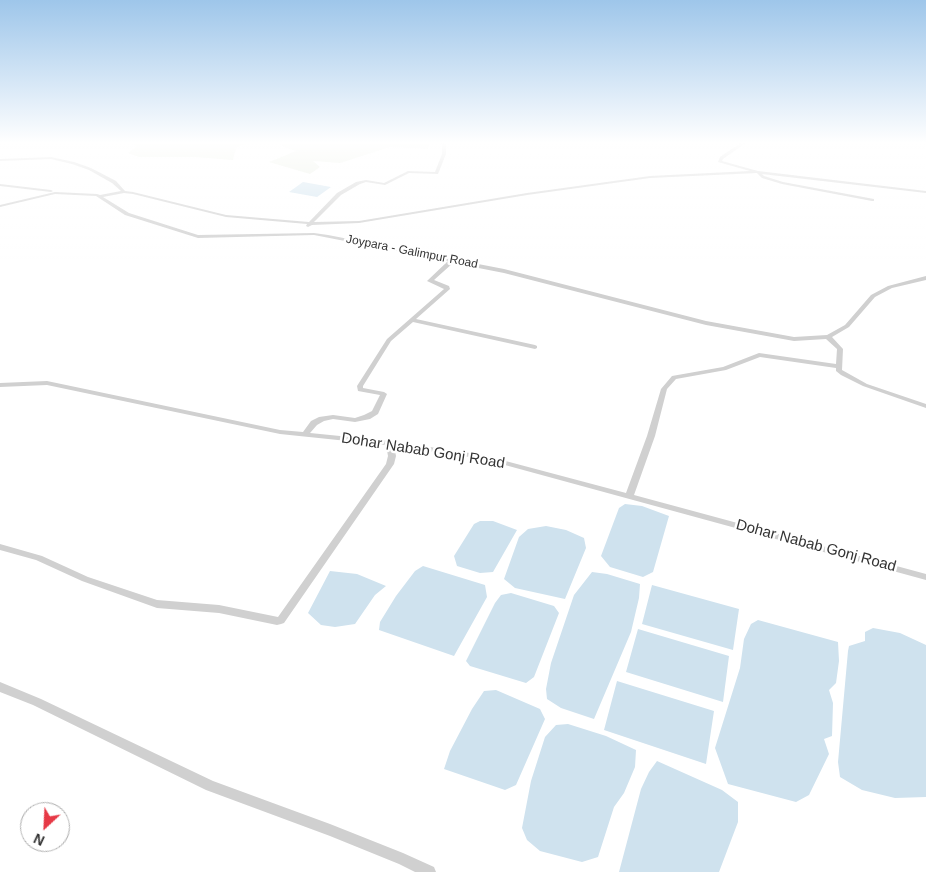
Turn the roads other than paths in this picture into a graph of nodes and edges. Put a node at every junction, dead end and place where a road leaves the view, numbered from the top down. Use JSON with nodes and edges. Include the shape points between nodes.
{"nodes":[{"id":1,"x":115,"y":183,"type":"edge"},
{"id":2,"x":359,"y":183,"type":"edge"},
{"id":3,"x":609,"y":183,"type":"edge"},
{"id":4,"x":785,"y":183,"type":"edge"},
{"id":5,"x":848,"y":183,"type":"edge"},
{"id":6,"x":0,"y":185,"type":"edge"},
{"id":7,"x":124,"y":192,"type":"junction"},
{"id":8,"x":926,"y":192,"type":"edge"},
{"id":9,"x":55,"y":193,"type":"junction"},
{"id":10,"x":101,"y":196,"type":"junction"},
{"id":11,"x":872,"y":200,"type":"dead end"},
{"id":12,"x":0,"y":206,"type":"edge"},
{"id":13,"x":309,"y":224,"type":"junction"},
{"id":14,"x":306,"y":234,"type":"junction"},
{"id":15,"x":453,"y":260,"type":"junction"},
{"id":16,"x":926,"y":278,"type":"edge"},
{"id":17,"x":412,"y":320,"type":"junction"},
{"id":18,"x":828,"y":337,"type":"junction"},
{"id":19,"x":535,"y":347,"type":"dead end"},
{"id":20,"x":839,"y":366,"type":"junction"},
{"id":21,"x":0,"y":385,"type":"edge"},
{"id":22,"x":926,"y":406,"type":"edge"},
{"id":23,"x":304,"y":434,"type":"junction"},
{"id":24,"x":390,"y":443,"type":"junction"},
{"id":25,"x":630,"y":496,"type":"junction"},
{"id":26,"x":0,"y":547,"type":"edge"},
{"id":27,"x":926,"y":577,"type":"edge"},
{"id":28,"x":0,"y":687,"type":"edge"},
{"id":29,"x":429,"y":872,"type":"edge"}],
"edges":[{"from":1,"to":7,"type":"street"},
{"from":2,"to":13,"type":"street","via":[[339,194]]},
{"from":3,"to":13,"type":"street","via":[[359,222]]},
{"from":4,"to":11,"type":"street"},
{"from":5,"to":8,"type":"street"},
{"from":6,"to":9,"type":"street"},
{"from":7,"to":10,"type":"street"},
{"from":7,"to":13,"type":"street","via":[[226,216]]},
{"from":9,"to":10,"type":"street"},
{"from":9,"to":12,"type":"street"},
{"from":10,"to":14,"type":"street","name":"Joypara - Galimpur Road","via":[[127,214],[198,237]]},
{"from":13,"to":14,"type":"street"},
{"from":14,"to":15,"type":"street","name":"Joypara - Galimpur Road"},
{"from":15,"to":17,"type":"street","via":[[430,281],[447,289]]},
{"from":15,"to":18,"type":"street","name":"Joypara - Galimpur Road","via":[[552,282],[706,323],[794,339]]},
{"from":16,"to":18,"type":"street","via":[[890,286],[873,296],[848,326]]},
{"from":17,"to":19,"type":"street"},
{"from":17,"to":23,"type":"street","via":[[389,340],[360,386],[360,390],[384,394],[375,412],[356,420],[322,419],[314,422]]},
{"from":18,"to":20,"type":"street","via":[[840,349]]},
{"from":20,"to":22,"type":"street","via":[[839,371],[849,378]]},
{"from":20,"to":25,"type":"street","via":[[759,355],[724,369],[674,377],[664,389]]},
{"from":21,"to":23,"type":"street","name":"Dohar Nabab Gonj Road","via":[[47,383],[280,432]]},
{"from":23,"to":24,"type":"street","name":"Dohar Nabab Gonj Road"},
{"from":24,"to":25,"type":"street","name":"Dohar Nabab Gonj Road","via":[[483,457]]},
{"from":24,"to":26,"type":"street","via":[[390,464],[281,620],[219,609],[157,604],[85,580],[39,558]]},
{"from":25,"to":27,"type":"street","name":"Dohar Nabab Gonj Road"},
{"from":28,"to":29,"type":"street","via":[[210,786],[404,859]]}]}
